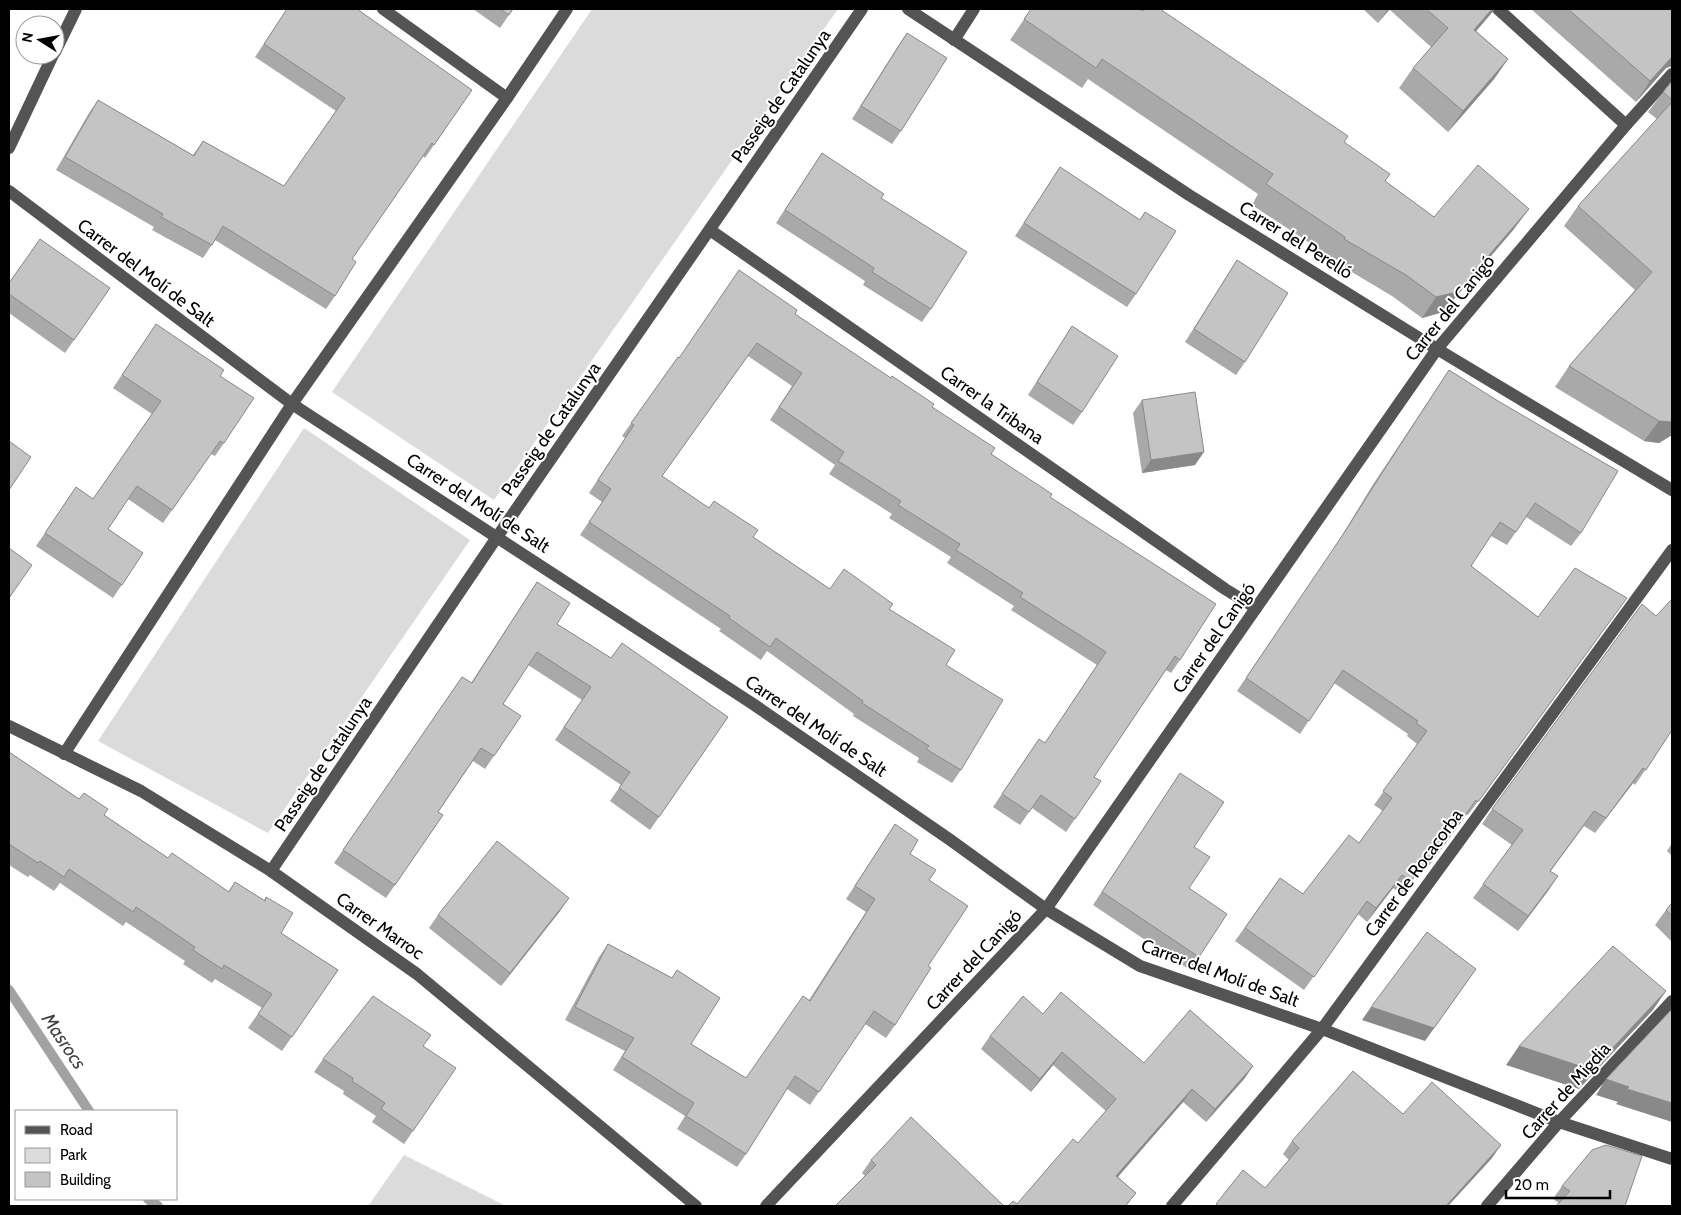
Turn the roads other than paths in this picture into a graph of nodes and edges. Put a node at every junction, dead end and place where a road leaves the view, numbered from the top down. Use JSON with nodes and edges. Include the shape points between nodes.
{"nodes":[{"id":1,"x":76,"y":9,"type":"edge"},
{"id":2,"x":384,"y":9,"type":"edge"},
{"id":3,"x":567,"y":9,"type":"edge"},
{"id":4,"x":862,"y":9,"type":"edge"},
{"id":5,"x":908,"y":9,"type":"edge"},
{"id":6,"x":974,"y":9,"type":"edge"},
{"id":7,"x":1498,"y":9,"type":"edge"},
{"id":8,"x":65,"y":31,"type":"edge"},
{"id":9,"x":954,"y":40,"type":"junction"},
{"id":10,"x":48,"y":65,"type":"edge"},
{"id":11,"x":1672,"y":74,"type":"edge"},
{"id":12,"x":507,"y":98,"type":"junction"},
{"id":13,"x":1626,"y":125,"type":"junction"},
{"id":14,"x":9,"y":148,"type":"edge"},
{"id":15,"x":9,"y":191,"type":"edge"},
{"id":16,"x":710,"y":230,"type":"junction"},
{"id":17,"x":1437,"y":349,"type":"junction"},
{"id":18,"x":292,"y":404,"type":"junction"},
{"id":19,"x":1672,"y":490,"type":"edge"},
{"id":20,"x":497,"y":537,"type":"junction"},
{"id":21,"x":1672,"y":550,"type":"edge"},
{"id":22,"x":1256,"y":608,"type":"junction"},
{"id":23,"x":9,"y":726,"type":"edge"},
{"id":24,"x":64,"y":754,"type":"junction"},
{"id":25,"x":271,"y":871,"type":"junction"},
{"id":26,"x":1046,"y":909,"type":"junction"},
{"id":27,"x":1672,"y":1001,"type":"edge"},
{"id":28,"x":1322,"y":1029,"type":"junction"},
{"id":29,"x":1559,"y":1122,"type":"junction"},
{"id":30,"x":1672,"y":1159,"type":"edge"},
{"id":31,"x":696,"y":1206,"type":"edge"},
{"id":32,"x":766,"y":1206,"type":"edge"},
{"id":33,"x":1172,"y":1206,"type":"edge"},
{"id":34,"x":1487,"y":1206,"type":"edge"}],
"edges":[{"from":1,"to":8,"type":"street"},
{"from":2,"to":12,"type":"street"},
{"from":3,"to":12,"type":"street"},
{"from":4,"to":16,"type":"street","name":"Passeig de Catalunya"},
{"from":5,"to":9,"type":"street","name":"Carrer del Perelló"},
{"from":6,"to":9,"type":"street"},
{"from":7,"to":13,"type":"street"},
{"from":9,"to":17,"type":"street","name":"Carrer del Perelló","via":[[1189,195]]},
{"from":10,"to":14,"type":"street"},
{"from":11,"to":13,"type":"street","name":"Carrer del Canigó"},
{"from":12,"to":18,"type":"street"},
{"from":13,"to":17,"type":"street","name":"Carrer del Canigó"},
{"from":15,"to":18,"type":"street","name":"Carrer del Molí de Salt"},
{"from":16,"to":20,"type":"street","name":"Passeig de Catalunya"},
{"from":16,"to":22,"type":"street","name":"Carrer la Tribana"},
{"from":17,"to":19,"type":"street","name":"Carrer del Perelló"},
{"from":17,"to":22,"type":"street","name":"Carrer del Canigó"},
{"from":18,"to":20,"type":"street","name":"Carrer del Molí de Salt"},
{"from":18,"to":24,"type":"street"},
{"from":20,"to":25,"type":"street","name":"Passeig de Catalunya"},
{"from":20,"to":26,"type":"street","name":"Carrer del Molí de Salt","via":[[753,704],[949,838]]},
{"from":21,"to":28,"type":"street","name":"Carrer de Rocacorba"},
{"from":22,"to":26,"type":"street","name":"Carrer del Canigó"},
{"from":23,"to":24,"type":"street","name":"Carrer Marroc"},
{"from":24,"to":25,"type":"street","name":"Carrer Marroc","via":[[141,791]]},
{"from":25,"to":31,"type":"street","name":"Carrer Marroc","via":[[417,974]]},
{"from":26,"to":28,"type":"street","name":"Carrer del Molí de Salt","via":[[1140,966]]},
{"from":26,"to":32,"type":"street","name":"Carrer del Canigó"},
{"from":27,"to":29,"type":"street","name":"Carrer de Migdia"},
{"from":28,"to":29,"type":"street","name":"Carrer del Molí de Salt"},
{"from":28,"to":33,"type":"street","name":"Carrer de Rocacorba"},
{"from":29,"to":30,"type":"street","name":"Carrer del Molí de Salt"},
{"from":29,"to":34,"type":"street","name":"Carrer de Migdia"}]}
